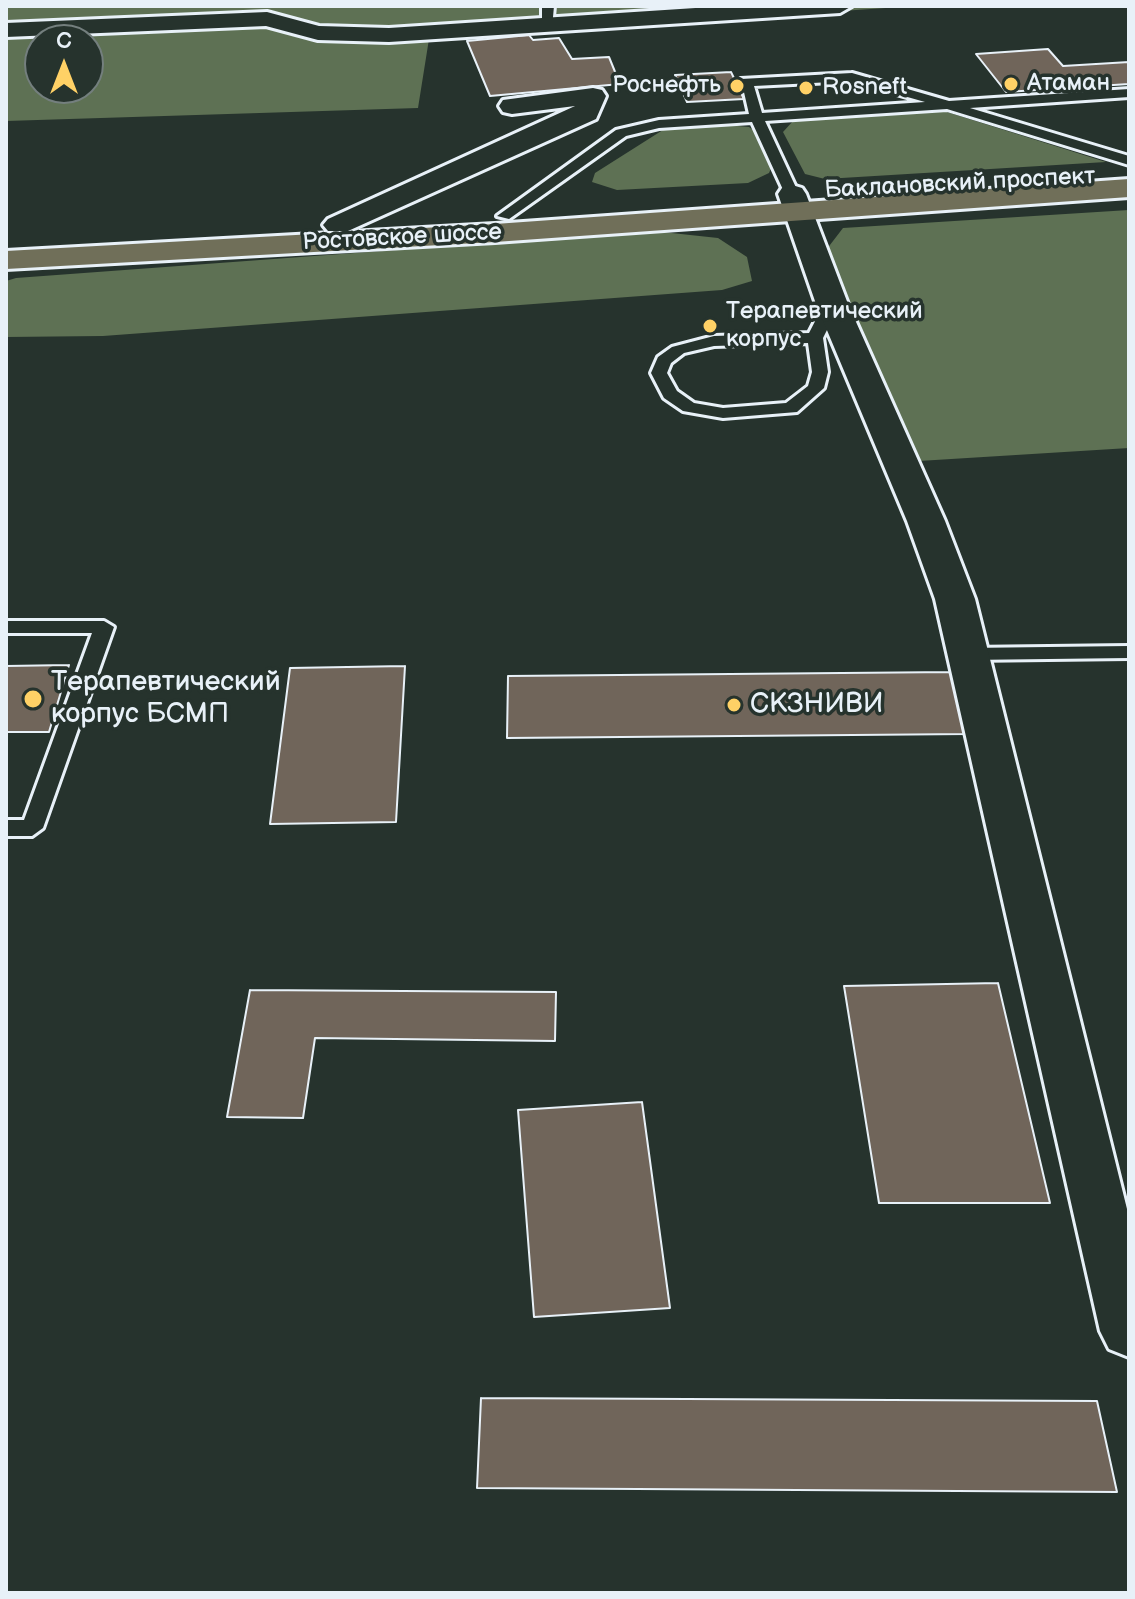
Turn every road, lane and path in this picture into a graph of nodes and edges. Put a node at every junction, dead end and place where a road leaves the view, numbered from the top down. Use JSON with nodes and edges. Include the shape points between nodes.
{"nodes":[{"id":1,"x":840,"y":6,"type":"edge"},
{"id":2,"x":796,"y":7,"type":"edge"},
{"id":3,"x":270,"y":12,"type":"edge"},
{"id":4,"x":548,"y":15,"type":"edge"},
{"id":5,"x":6,"y":30,"type":"edge"},
{"id":6,"x":1129,"y":93,"type":"edge"},
{"id":7,"x":948,"y":105,"type":"junction"},
{"id":8,"x":512,"y":106,"type":"dead end"},
{"id":9,"x":756,"y":116,"type":"junction"},
{"id":10,"x":1129,"y":161,"type":"edge"},
{"id":11,"x":1129,"y":174,"type":"edge"},
{"id":12,"x":1129,"y":188,"type":"edge"},
{"id":13,"x":795,"y":202,"type":"junction"},
{"id":14,"x":504,"y":216,"type":"junction"},
{"id":15,"x":338,"y":225,"type":"junction"},
{"id":16,"x":6,"y":244,"type":"edge"},
{"id":17,"x":6,"y":260,"type":"edge"},
{"id":18,"x":823,"y":321,"type":"junction"},
{"id":19,"x":6,"y":627,"type":"edge"},
{"id":20,"x":1129,"y":652,"type":"edge"},
{"id":21,"x":968,"y":654,"type":"junction"},
{"id":22,"x":6,"y":828,"type":"edge"},
{"id":23,"x":1129,"y":1331,"type":"edge"}],
"edges":[{"from":1,"to":2,"type":"street"},
{"from":2,"to":4,"type":"street"},
{"from":3,"to":4,"type":"street","via":[[332,34],[389,35]]},
{"from":3,"to":5,"type":"street"},
{"from":6,"to":7,"type":"lane"},
{"from":7,"to":9,"type":"lane"},
{"from":7,"to":9,"type":"lane","via":[[852,77],[746,82]]},
{"from":7,"to":10,"type":"lane"},
{"from":8,"to":15,"type":"street","via":[[593,96],[586,113]]},
{"from":9,"to":13,"type":"lane"},
{"from":9,"to":14,"type":"lane","via":[[659,124],[621,133]]},
{"from":11,"to":13,"type":"main road","name":"Баклановский проспект"},
{"from":12,"to":13,"type":"main road","name":"Баклановский проспект"},
{"from":13,"to":14,"type":"main road","name":"Ростовское шоссе"},
{"from":13,"to":17,"type":"main road","name":"Ростовское шоссе","via":[[495,233]]},
{"from":13,"to":18,"type":"street"},
{"from":14,"to":15,"type":"main road","name":"Ростовское шоссе"},
{"from":15,"to":16,"type":"main road","name":"Ростовское шоссе"},
{"from":18,"to":18,"type":"lane","via":[[678,350],[659,373],[670,394],[689,407],[723,413],[791,408],[816,388]]},
{"from":18,"to":21,"type":"street","via":[[926,521],[955,599]]},
{"from":19,"to":22,"type":"lane","via":[[104,627],[32,828]]},
{"from":20,"to":21,"type":"lane"},
{"from":21,"to":23,"type":"street"}]}
